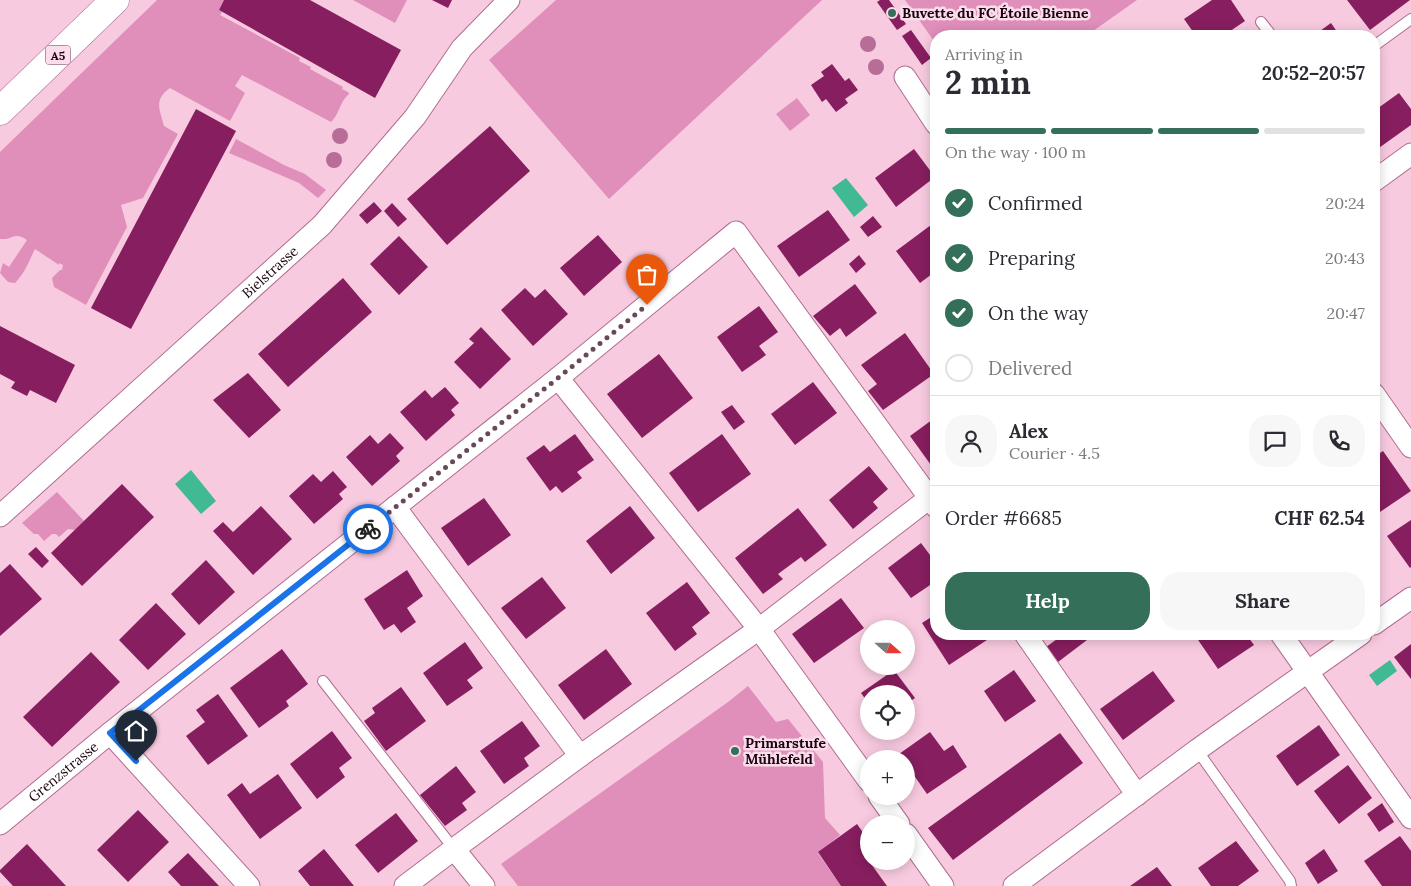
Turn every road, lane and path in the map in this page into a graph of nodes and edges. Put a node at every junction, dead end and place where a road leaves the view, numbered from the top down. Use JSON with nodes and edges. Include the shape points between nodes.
{"nodes":[{"id":1,"x":115,"y":0,"type":"edge"},
{"id":2,"x":509,"y":0,"type":"edge"},
{"id":3,"x":1411,"y":19,"type":"edge"},
{"id":4,"x":1261,"y":22,"type":"dead end"},
{"id":5,"x":1267,"y":30,"type":"edge"},
{"id":6,"x":1380,"y":42,"type":"edge"},
{"id":7,"x":905,"y":77,"type":"dead end"},
{"id":8,"x":0,"y":111,"type":"edge"},
{"id":9,"x":930,"y":115,"type":"edge"},
{"id":10,"x":1411,"y":154,"type":"edge"},
{"id":11,"x":1380,"y":174,"type":"edge"},
{"id":12,"x":558,"y":378,"type":"junction"},
{"id":13,"x":1380,"y":403,"type":"edge"},
{"id":14,"x":1411,"y":447,"type":"edge"},
{"id":15,"x":930,"y":494,"type":"edge"},
{"id":16,"x":930,"y":502,"type":"edge"},
{"id":17,"x":395,"y":507,"type":"junction"},
{"id":18,"x":0,"y":516,"type":"edge"},
{"id":19,"x":1411,"y":598,"type":"edge"},
{"id":20,"x":1380,"y":620,"type":"edge"},
{"id":21,"x":759,"y":629,"type":"junction"},
{"id":22,"x":1029,"y":640,"type":"edge"},
{"id":23,"x":1285,"y":640,"type":"edge"},
{"id":24,"x":1353,"y":640,"type":"edge"},
{"id":25,"x":1308,"y":672,"type":"junction"},
{"id":26,"x":323,"y":681,"type":"dead end"},
{"id":27,"x":110,"y":733,"type":"junction"},
{"id":28,"x":1197,"y":750,"type":"junction"},
{"id":29,"x":580,"y":756,"type":"junction"},
{"id":30,"x":860,"y":769,"type":"edge"},
{"id":31,"x":1138,"y":794,"type":"junction"},
{"id":32,"x":1411,"y":818,"type":"edge"},
{"id":33,"x":0,"y":824,"type":"edge"},
{"id":34,"x":915,"y":847,"type":"edge"},
{"id":35,"x":454,"y":849,"type":"junction"},
{"id":36,"x":249,"y":886,"type":"edge"},
{"id":37,"x":405,"y":886,"type":"edge"},
{"id":38,"x":484,"y":886,"type":"edge"},
{"id":39,"x":943,"y":886,"type":"edge"},
{"id":40,"x":1014,"y":886,"type":"edge"},
{"id":41,"x":1292,"y":886,"type":"edge"}],
"edges":[{"from":1,"to":8,"type":"highway","number":"A5"},
{"from":2,"to":18,"type":"street","name":"Bielstrasse","via":[[462,48],[415,117],[322,225]]},
{"from":3,"to":6,"type":"lane"},
{"from":4,"to":5,"type":"lane"},
{"from":7,"to":9,"type":"street"},
{"from":10,"to":11,"type":"street"},
{"from":12,"to":15,"type":"street","name":"Grenzstrasse","via":[[736,232]]},
{"from":12,"to":17,"type":"street","name":"Grenzstrasse"},
{"from":12,"to":21,"type":"street"},
{"from":13,"to":14,"type":"street"},
{"from":16,"to":21,"type":"street"},
{"from":17,"to":27,"type":"street","name":"Grenzstrasse"},
{"from":17,"to":29,"type":"street"},
{"from":19,"to":20,"type":"street"},
{"from":21,"to":29,"type":"street"},
{"from":21,"to":30,"type":"street"},
{"from":22,"to":31,"type":"street"},
{"from":23,"to":25,"type":"street"},
{"from":24,"to":25,"type":"street"},
{"from":25,"to":28,"type":"street"},
{"from":25,"to":32,"type":"street"},
{"from":26,"to":35,"type":"lane"},
{"from":27,"to":33,"type":"street","name":"Grenzstrasse"},
{"from":27,"to":36,"type":"street"},
{"from":28,"to":31,"type":"street"},
{"from":28,"to":41,"type":"lane"},
{"from":29,"to":35,"type":"street"},
{"from":31,"to":40,"type":"street"},
{"from":34,"to":39,"type":"street"},
{"from":35,"to":37,"type":"street"},
{"from":35,"to":38,"type":"street"}]}
